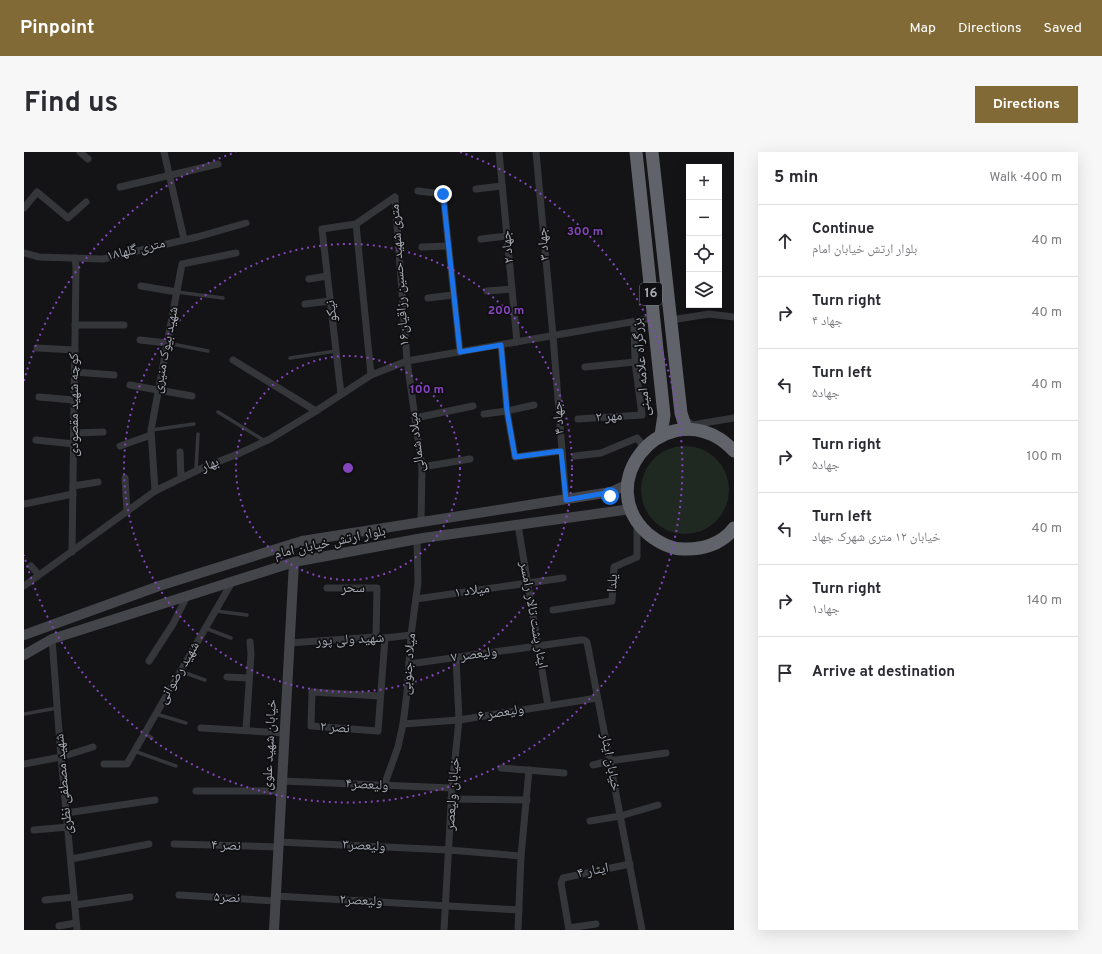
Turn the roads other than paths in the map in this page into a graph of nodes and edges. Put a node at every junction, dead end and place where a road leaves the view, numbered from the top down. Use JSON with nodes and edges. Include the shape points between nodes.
{"nodes":[{"id":1,"x":80,"y":152,"type":"edge"},
{"id":2,"x":164,"y":152,"type":"edge"},
{"id":3,"x":499,"y":152,"type":"edge"},
{"id":4,"x":536,"y":152,"type":"edge"},
{"id":5,"x":636,"y":152,"type":"edge"},
{"id":6,"x":652,"y":152,"type":"edge"},
{"id":7,"x":88,"y":159,"type":"dead end"},
{"id":8,"x":218,"y":164,"type":"dead end"},
{"id":9,"x":169,"y":174,"type":"junction"},
{"id":10,"x":502,"y":186,"type":"junction"},
{"id":11,"x":120,"y":187,"type":"dead end"},
{"id":12,"x":476,"y":189,"type":"dead end"},
{"id":13,"x":418,"y":191,"type":"dead end"},
{"id":14,"x":86,"y":202,"type":"dead end"},
{"id":15,"x":24,"y":208,"type":"edge"},
{"id":16,"x":246,"y":223,"type":"dead end"},
{"id":17,"x":356,"y":224,"type":"junction"},
{"id":18,"x":322,"y":229,"type":"joint"},
{"id":19,"x":507,"y":236,"type":"junction"},
{"id":20,"x":184,"y":239,"type":"junction"},
{"id":21,"x":480,"y":239,"type":"dead end"},
{"id":22,"x":448,"y":246,"type":"junction"},
{"id":23,"x":422,"y":247,"type":"dead end"},
{"id":24,"x":24,"y":253,"type":"edge"},
{"id":25,"x":236,"y":253,"type":"dead end"},
{"id":26,"x":75,"y":258,"type":"junction"},
{"id":27,"x":327,"y":276,"type":"junction"},
{"id":28,"x":309,"y":279,"type":"dead end"},
{"id":29,"x":141,"y":286,"type":"dead end"},
{"id":30,"x":512,"y":289,"type":"junction"},
{"id":31,"x":487,"y":291,"type":"dead end"},
{"id":32,"x":177,"y":292,"type":"junction"},
{"id":33,"x":453,"y":295,"type":"junction"},
{"id":34,"x":223,"y":298,"type":"dead end"},
{"id":35,"x":428,"y":298,"type":"dead end"},
{"id":36,"x":330,"y":302,"type":"junction"},
{"id":37,"x":305,"y":304,"type":"dead end"},
{"id":38,"x":734,"y":317,"type":"edge"},
{"id":39,"x":654,"y":318,"type":"junction"},
{"id":40,"x":671,"y":320,"type":"junction"},
{"id":41,"x":634,"y":322,"type":"junction"},
{"id":42,"x":75,"y":325,"type":"junction"},
{"id":43,"x":124,"y":325,"type":"dead end"},
{"id":44,"x":553,"y":336,"type":"junction"},
{"id":45,"x":140,"y":340,"type":"dead end"},
{"id":46,"x":518,"y":342,"type":"junction"},
{"id":47,"x":167,"y":343,"type":"junction"},
{"id":48,"x":501,"y":345,"type":"junction"},
{"id":49,"x":37,"y":348,"type":"dead end"},
{"id":50,"x":75,"y":350,"type":"junction"},
{"id":51,"x":208,"y":351,"type":"dead end"},
{"id":52,"x":336,"y":351,"type":"junction"},
{"id":53,"x":460,"y":352,"type":"junction"},
{"id":54,"x":290,"y":358,"type":"dead end"},
{"id":55,"x":233,"y":360,"type":"dead end"},
{"id":56,"x":406,"y":361,"type":"junction"},
{"id":57,"x":635,"y":362,"type":"junction"},
{"id":58,"x":585,"y":367,"type":"dead end"},
{"id":59,"x":74,"y":372,"type":"junction"},
{"id":60,"x":114,"y":375,"type":"dead end"},
{"id":61,"x":371,"y":375,"type":"junction"},
{"id":62,"x":130,"y":385,"type":"dead end"},
{"id":63,"x":158,"y":390,"type":"junction"},
{"id":64,"x":341,"y":394,"type":"junction"},
{"id":65,"x":192,"y":396,"type":"dead end"},
{"id":66,"x":39,"y":397,"type":"dead end"},
{"id":67,"x":74,"y":400,"type":"junction"},
{"id":68,"x":534,"y":405,"type":"dead end"},
{"id":69,"x":473,"y":406,"type":"dead end"},
{"id":70,"x":316,"y":411,"type":"junction"},
{"id":71,"x":507,"y":411,"type":"junction"},
{"id":72,"x":218,"y":412,"type":"dead end"},
{"id":73,"x":484,"y":414,"type":"dead end"},
{"id":74,"x":681,"y":414,"type":"junction"},
{"id":75,"x":664,"y":415,"type":"junction"},
{"id":76,"x":415,"y":418,"type":"junction"},
{"id":77,"x":734,"y":418,"type":"edge"},
{"id":78,"x":578,"y":419,"type":"dead end"},
{"id":79,"x":194,"y":424,"type":"dead end"},
{"id":80,"x":686,"y":429,"type":"junction"},
{"id":81,"x":74,"y":432,"type":"junction"},
{"id":82,"x":103,"y":432,"type":"dead end"},
{"id":83,"x":151,"y":432,"type":"junction"},
{"id":84,"x":198,"y":434,"type":"dead end"},
{"id":85,"x":661,"y":436,"type":"junction"},
{"id":86,"x":36,"y":440,"type":"dead end"},
{"id":87,"x":265,"y":441,"type":"junction"},
{"id":88,"x":74,"y":444,"type":"junction"},
{"id":89,"x":120,"y":446,"type":"dead end"},
{"id":90,"x":645,"y":448,"type":"junction"},
{"id":91,"x":561,"y":451,"type":"junction"},
{"id":92,"x":734,"y":451,"type":"edge"},
{"id":93,"x":180,"y":452,"type":"dead end"},
{"id":94,"x":575,"y":456,"type":"dead end"},
{"id":95,"x":470,"y":459,"type":"dead end"},
{"id":96,"x":422,"y":467,"type":"junction"},
{"id":97,"x":196,"y":470,"type":"junction"},
{"id":98,"x":125,"y":478,"type":"dead end"},
{"id":99,"x":181,"y":478,"type":"junction"},
{"id":100,"x":98,"y":482,"type":"dead end"},
{"id":101,"x":628,"y":484,"type":"junction"},
{"id":102,"x":73,"y":490,"type":"junction"},
{"id":103,"x":155,"y":491,"type":"junction"},
{"id":104,"x":606,"y":493,"type":"junction"},
{"id":105,"x":566,"y":500,"type":"junction"},
{"id":106,"x":24,"y":504,"type":"edge"},
{"id":107,"x":128,"y":512,"type":"junction"},
{"id":108,"x":606,"y":512,"type":"junction"},
{"id":109,"x":634,"y":514,"type":"junction"},
{"id":110,"x":421,"y":523,"type":"junction"},
{"id":111,"x":518,"y":525,"type":"junction"},
{"id":112,"x":734,"y":528,"type":"edge"},
{"id":113,"x":417,"y":539,"type":"junction"},
{"id":114,"x":72,"y":552,"type":"junction"},
{"id":115,"x":294,"y":562,"type":"junction"},
{"id":116,"x":31,"y":566,"type":"dead end"},
{"id":117,"x":38,"y":574,"type":"junction"},
{"id":118,"x":563,"y":578,"type":"dead end"},
{"id":119,"x":232,"y":582,"type":"junction"},
{"id":120,"x":528,"y":582,"type":"junction"},
{"id":121,"x":24,"y":586,"type":"edge"},
{"id":122,"x":327,"y":588,"type":"dead end"},
{"id":123,"x":187,"y":596,"type":"junction"},
{"id":124,"x":416,"y":599,"type":"junction"},
{"id":125,"x":553,"y":610,"type":"dead end"},
{"id":126,"x":215,"y":611,"type":"junction"},
{"id":127,"x":247,"y":615,"type":"dead end"},
{"id":128,"x":205,"y":628,"type":"junction"},
{"id":129,"x":24,"y":635,"type":"edge"},
{"id":130,"x":411,"y":635,"type":"junction"},
{"id":131,"x":376,"y":637,"type":"junction"},
{"id":132,"x":231,"y":638,"type":"dead end"},
{"id":133,"x":385,"y":638,"type":"junction"},
{"id":134,"x":52,"y":639,"type":"junction"},
{"id":135,"x":250,"y":642,"type":"dead end"},
{"id":136,"x":289,"y":644,"type":"junction"},
{"id":137,"x":539,"y":646,"type":"junction"},
{"id":138,"x":24,"y":655,"type":"edge"},
{"id":139,"x":456,"y":658,"type":"junction"},
{"id":140,"x":148,"y":661,"type":"dead end"},
{"id":141,"x":409,"y":664,"type":"junction"},
{"id":142,"x":180,"y":671,"type":"junction"},
{"id":143,"x":227,"y":677,"type":"dead end"},
{"id":144,"x":249,"y":678,"type":"junction"},
{"id":145,"x":205,"y":680,"type":"dead end"},
{"id":146,"x":380,"y":696,"type":"junction"},
{"id":147,"x":597,"y":698,"type":"junction"},
{"id":148,"x":548,"y":706,"type":"junction"},
{"id":149,"x":57,"y":708,"type":"junction"},
{"id":150,"x":24,"y":714,"type":"edge"},
{"id":151,"x":156,"y":714,"type":"junction"},
{"id":152,"x":459,"y":720,"type":"junction"},
{"id":153,"x":186,"y":723,"type":"dead end"},
{"id":154,"x":403,"y":724,"type":"junction"},
{"id":155,"x":201,"y":728,"type":"dead end"},
{"id":156,"x":246,"y":730,"type":"junction"},
{"id":157,"x":144,"y":733,"type":"junction"},
{"id":158,"x":284,"y":733,"type":"junction"},
{"id":159,"x":152,"y":738,"type":"dead end"},
{"id":160,"x":93,"y":747,"type":"dead end"},
{"id":161,"x":134,"y":751,"type":"junction"},
{"id":162,"x":666,"y":753,"type":"dead end"},
{"id":163,"x":61,"y":757,"type":"junction"},
{"id":164,"x":609,"y":760,"type":"junction"},
{"id":165,"x":24,"y":764,"type":"edge"},
{"id":166,"x":104,"y":764,"type":"dead end"},
{"id":167,"x":176,"y":766,"type":"dead end"},
{"id":168,"x":593,"y":766,"type":"dead end"},
{"id":169,"x":501,"y":768,"type":"dead end"},
{"id":170,"x":530,"y":770,"type":"junction"},
{"id":171,"x":564,"y":772,"type":"dead end"},
{"id":172,"x":282,"y":781,"type":"junction"},
{"id":173,"x":384,"y":786,"type":"junction"},
{"id":174,"x":452,"y":788,"type":"junction"},
{"id":175,"x":196,"y":791,"type":"dead end"},
{"id":176,"x":281,"y":791,"type":"junction"},
{"id":177,"x":451,"y":799,"type":"junction"},
{"id":178,"x":155,"y":800,"type":"dead end"},
{"id":179,"x":527,"y":800,"type":"junction"},
{"id":180,"x":658,"y":805,"type":"dead end"},
{"id":181,"x":66,"y":813,"type":"junction"},
{"id":182,"x":620,"y":816,"type":"junction"},
{"id":183,"x":590,"y":821,"type":"dead end"},
{"id":184,"x":68,"y":827,"type":"junction"},
{"id":185,"x":34,"y":830,"type":"dead end"},
{"id":186,"x":149,"y":844,"type":"dead end"},
{"id":187,"x":174,"y":844,"type":"dead end"},
{"id":188,"x":278,"y":845,"type":"junction"},
{"id":189,"x":449,"y":850,"type":"junction"},
{"id":190,"x":521,"y":856,"type":"junction"},
{"id":191,"x":71,"y":859,"type":"junction"},
{"id":192,"x":630,"y":864,"type":"junction"},
{"id":193,"x":179,"y":895,"type":"dead end"},
{"id":194,"x":130,"y":897,"type":"dead end"},
{"id":195,"x":276,"y":899,"type":"junction"},
{"id":196,"x":45,"y":900,"type":"dead end"},
{"id":197,"x":74,"y":901,"type":"junction"},
{"id":198,"x":446,"y":907,"type":"junction"},
{"id":199,"x":519,"y":910,"type":"junction"},
{"id":200,"x":596,"y":924,"type":"dead end"},
{"id":201,"x":59,"y":926,"type":"dead end"},
{"id":202,"x":77,"y":927,"type":"edge"},
{"id":203,"x":569,"y":929,"type":"edge"},
{"id":204,"x":274,"y":930,"type":"edge"},
{"id":205,"x":444,"y":930,"type":"edge"},
{"id":206,"x":518,"y":930,"type":"edge"},
{"id":207,"x":642,"y":930,"type":"edge"}],
"edges":[{"from":1,"to":7,"type":"street"},
{"from":2,"to":9,"type":"street"},
{"from":3,"to":10,"type":"street","name":"جهاد ۲"},
{"from":4,"to":44,"type":"street","name":"جهاد ۳"},
{"from":5,"to":39,"type":"highway","name":"بزرگراه علامه امینی","number":"16"},
{"from":6,"to":40,"type":"highway","number":"16"},
{"from":8,"to":9,"type":"street"},
{"from":9,"to":11,"type":"street"},
{"from":9,"to":20,"type":"street"},
{"from":10,"to":12,"type":"street"},
{"from":10,"to":19,"type":"street","name":"جهاد ۲"},
{"from":13,"to":22,"type":"street","via":[[443,194]]},
{"from":14,"to":15,"type":"street","via":[[68,218],[37,192]]},
{"from":16,"to":20,"type":"street","name":"۱۸متری گلها"},
{"from":17,"to":18,"type":"street","name":"۱۶متری شهید حسین رزاقیان"},
{"from":17,"to":56,"type":"street","name":"۱۶متری شهید حسین رزاقیان","via":[[395,197]]},
{"from":17,"to":61,"type":"street"},
{"from":18,"to":27,"type":"street","name":"نیکو"},
{"from":19,"to":21,"type":"street"},
{"from":19,"to":30,"type":"street","name":"جهاد ۲"},
{"from":20,"to":26,"type":"street","name":"۱۸متری گلها","via":[[103,259]]},
{"from":22,"to":23,"type":"street"},
{"from":22,"to":33,"type":"street"},
{"from":24,"to":26,"type":"street","name":"۱۸متری گلها","via":[[39,257]]},
{"from":25,"to":32,"type":"street","name":"شهید بیوک منیری","via":[[182,264]]},
{"from":26,"to":42,"type":"street","name":"کوچه شهید مقصودی"},
{"from":27,"to":28,"type":"street"},
{"from":27,"to":36,"type":"street","name":"نیکو"},
{"from":29,"to":32,"type":"street"},
{"from":30,"to":31,"type":"street"},
{"from":30,"to":46,"type":"street","name":"جهاد ۲"},
{"from":32,"to":34,"type":"lane"},
{"from":32,"to":47,"type":"street","name":"شهید بیوک منیری"},
{"from":33,"to":35,"type":"street"},
{"from":33,"to":53,"type":"street"},
{"from":36,"to":37,"type":"street"},
{"from":36,"to":52,"type":"street","name":"نیکو"},
{"from":38,"to":40,"type":"street","via":[[709,314]]},
{"from":39,"to":41,"type":"street","name":"بهار"},
{"from":39,"to":75,"type":"highway","name":"بزرگراه علامه امینی","number":"16"},
{"from":40,"to":74,"type":"highway","number":"16"},
{"from":41,"to":44,"type":"street","name":"بهار"},
{"from":41,"to":57,"type":"street","name":"مهر ۲"},
{"from":42,"to":43,"type":"street"},
{"from":42,"to":50,"type":"street","name":"کوچه شهید مقصودی"},
{"from":44,"to":46,"type":"street","name":"بهار"},
{"from":44,"to":91,"type":"street","name":"جهاد ۴"},
{"from":45,"to":47,"type":"street"},
{"from":46,"to":48,"type":"street","name":"بهار"},
{"from":47,"to":51,"type":"lane"},
{"from":47,"to":63,"type":"street","name":"شهید بیوک منیری"},
{"from":48,"to":53,"type":"street","name":"بهار"},
{"from":48,"to":71,"type":"street"},
{"from":49,"to":50,"type":"street"},
{"from":50,"to":59,"type":"street","name":"کوچه شهید مقصودی"},
{"from":52,"to":54,"type":"lane"},
{"from":52,"to":64,"type":"street","name":"نیکو"},
{"from":53,"to":56,"type":"street","name":"بهار"},
{"from":55,"to":70,"type":"street"},
{"from":56,"to":61,"type":"street","name":"بهار"},
{"from":56,"to":76,"type":"street","name":"میلاد شمالی"},
{"from":57,"to":58,"type":"street"},
{"from":57,"to":78,"type":"street","name":"مهر ۲","via":[[642,415]]},
{"from":59,"to":60,"type":"street"},
{"from":59,"to":67,"type":"street","name":"کوچه شهید مقصودی"},
{"from":61,"to":64,"type":"street","name":"بهار"},
{"from":62,"to":63,"type":"street"},
{"from":63,"to":65,"type":"street"},
{"from":63,"to":83,"type":"street","name":"شهید بیوک منیری"},
{"from":64,"to":70,"type":"street","name":"بهار"},
{"from":66,"to":67,"type":"street"},
{"from":67,"to":81,"type":"street","name":"کوچه شهید مقصودی"},
{"from":68,"to":71,"type":"street"},
{"from":69,"to":76,"type":"street"},
{"from":70,"to":87,"type":"street","name":"بهار"},
{"from":71,"to":73,"type":"street"},
{"from":71,"to":91,"type":"street","via":[[515,457]]},
{"from":72,"to":87,"type":"lane"},
{"from":74,"to":75,"type":"highway","via":[[673,420]]},
{"from":74,"to":77,"type":"street","via":[[692,425]]},
{"from":74,"to":80,"type":"highway","number":"16"},
{"from":75,"to":85,"type":"highway","name":"بزرگراه علامه امینی","number":"16"},
{"from":76,"to":96,"type":"street","name":"میلاد شمالی"},
{"from":79,"to":83,"type":"lane"},
{"from":80,"to":85,"type":"highway"},
{"from":80,"to":92,"type":"highway","via":[[704,432],[721,439]]},
{"from":81,"to":82,"type":"street"},
{"from":81,"to":88,"type":"street","name":"کوچه شهید مقصودی"},
{"from":83,"to":89,"type":"street"},
{"from":83,"to":103,"type":"street","name":"شهید بیوک منیری"},
{"from":84,"to":97,"type":"lane"},
{"from":85,"to":90,"type":"highway"},
{"from":86,"to":88,"type":"street"},
{"from":87,"to":97,"type":"street","name":"بهار"},
{"from":88,"to":102,"type":"street","name":"کوچه شهید مقصودی"},
{"from":90,"to":94,"type":"street","via":[[637,438],[601,453]]},
{"from":90,"to":101,"type":"highway","via":[[631,469]]},
{"from":91,"to":105,"type":"street","name":"جهاد ۴"},
{"from":93,"to":99,"type":"street"},
{"from":95,"to":96,"type":"street"},
{"from":96,"to":110,"type":"street","name":"میلاد شمالی"},
{"from":97,"to":99,"type":"street","name":"بهار"},
{"from":98,"to":107,"type":"street"},
{"from":99,"to":103,"type":"street","name":"بهار"},
{"from":100,"to":102,"type":"street"},
{"from":101,"to":104,"type":"main road","name":"بلوار ارتش خیابان امام"},
{"from":101,"to":109,"type":"highway","via":[[628,496]]},
{"from":102,"to":106,"type":"street"},
{"from":102,"to":114,"type":"street","name":"کوچه شهید مقصودی"},
{"from":103,"to":107,"type":"street","name":"بهار"},
{"from":104,"to":105,"type":"main road","name":"بلوار ارتش خیابان امام"},
{"from":104,"to":108,"type":"main road","via":[[612,498],[613,503],[611,509]]},
{"from":105,"to":110,"type":"main road","name":"بلوار ارتش خیابان امام"},
{"from":107,"to":114,"type":"street","name":"بهار"},
{"from":108,"to":109,"type":"main road","name":"بلوار ارتش خیابان امام"},
{"from":108,"to":111,"type":"main road","name":"بلوار ارتش خیابان امام"},
{"from":109,"to":112,"type":"highway","via":[[640,527],[656,541],[676,549],[697,549],[715,544]]},
{"from":109,"to":125,"type":"street","name":"یلدا","via":[[637,557],[614,567],[612,601]]},
{"from":110,"to":129,"type":"main road","name":"بلوار ارتش خیابان امام","via":[[302,541],[159,586]]},
{"from":111,"to":113,"type":"main road","name":"بلوار ارتش خیابان امام"},
{"from":111,"to":120,"type":"street","name":"ایثار پشت تالار رامسر"},
{"from":113,"to":115,"type":"main road","name":"بلوار ارتش خیابان امام"},
{"from":113,"to":124,"type":"street","name":"میلاد جنوبی"},
{"from":114,"to":117,"type":"street","name":"بهار"},
{"from":115,"to":119,"type":"main road","name":"بلوار ارتش خیابان امام"},
{"from":115,"to":136,"type":"main road","name":"خیابان شهید علوی"},
{"from":116,"to":117,"type":"street"},
{"from":117,"to":121,"type":"street","name":"بهار"},
{"from":118,"to":120,"type":"street","name":"میلاد ۱"},
{"from":119,"to":123,"type":"main road","name":"بلوار ارتش خیابان امام"},
{"from":119,"to":126,"type":"street","name":"شهید رضوانی"},
{"from":120,"to":124,"type":"street","name":"میلاد ۱"},
{"from":120,"to":137,"type":"street","name":"ایثار پشت تالار رامسر"},
{"from":122,"to":131,"type":"street","name":"سحر","via":[[377,588]]},
{"from":123,"to":134,"type":"main road","name":"بلوار ارتش خیابان امام"},
{"from":123,"to":140,"type":"street","via":[[173,624]]},
{"from":124,"to":130,"type":"street","name":"میلاد جنوبی"},
{"from":126,"to":127,"type":"lane"},
{"from":126,"to":128,"type":"street","name":"شهید رضوانی"},
{"from":128,"to":132,"type":"lane"},
{"from":128,"to":142,"type":"street","name":"شهید رضوانی"},
{"from":130,"to":133,"type":"street","name":"شهید ولی پور"},
{"from":130,"to":141,"type":"street","name":"میلاد جنوبی"},
{"from":131,"to":133,"type":"street","name":"شهید ولی پور"},
{"from":131,"to":136,"type":"street","name":"شهید ولی پور"},
{"from":133,"to":146,"type":"street","name":"نصر ۲"},
{"from":134,"to":138,"type":"main road","name":"بلوار ارتش خیابان امام"},
{"from":134,"to":149,"type":"street","name":"شهید مصطفی نظری"},
{"from":135,"to":144,"type":"street"},
{"from":136,"to":158,"type":"main road","name":"خیابان شهید علوی"},
{"from":137,"to":139,"type":"street","name":"ولیعصر ۷"},
{"from":137,"to":147,"type":"street","name":"خیابان ایثار","via":[[580,640],[587,642]]},
{"from":137,"to":148,"type":"street","name":"ایثار پشت تالار رامسر"},
{"from":139,"to":141,"type":"street","name":"ولیعصر ۷"},
{"from":139,"to":152,"type":"street","name":"خیابان ولیعصر"},
{"from":141,"to":154,"type":"street","name":"میلاد جنوبی"},
{"from":142,"to":145,"type":"lane"},
{"from":142,"to":151,"type":"street","name":"شهید رضوانی"},
{"from":143,"to":144,"type":"street"},
{"from":144,"to":156,"type":"street"},
{"from":146,"to":146,"type":"street","name":"نصر ۲","via":[[312,692],[311,726],[378,731]]},
{"from":147,"to":148,"type":"street","name":"ولیعصر ۶"},
{"from":147,"to":164,"type":"street","name":"خیابان ایثار"},
{"from":148,"to":152,"type":"street","name":"ولیعصر ۶"},
{"from":149,"to":150,"type":"lane"},
{"from":149,"to":163,"type":"street","name":"شهید مصطفی نظری"},
{"from":151,"to":153,"type":"lane"},
{"from":151,"to":157,"type":"street","name":"شهید رضوانی"},
{"from":152,"to":154,"type":"street","name":"ولیعصر ۶"},
{"from":152,"to":174,"type":"street","name":"خیابان ولیعصر"},
{"from":154,"to":173,"type":"street","name":"میلاد جنوبی"},
{"from":155,"to":156,"type":"street"},
{"from":156,"to":158,"type":"street"},
{"from":157,"to":159,"type":"lane"},
{"from":157,"to":161,"type":"street","name":"شهید رضوانی"},
{"from":158,"to":172,"type":"main road","name":"خیابان شهید علوی"},
{"from":160,"to":163,"type":"street"},
{"from":161,"to":166,"type":"street","name":"شهید رضوانی","via":[[127,764]]},
{"from":161,"to":167,"type":"lane"},
{"from":162,"to":164,"type":"street"},
{"from":163,"to":165,"type":"street"},
{"from":163,"to":181,"type":"street","name":"شهید مصطفی نظری"},
{"from":164,"to":168,"type":"street"},
{"from":164,"to":182,"type":"street","name":"خیابان ایثار"},
{"from":169,"to":170,"type":"street"},
{"from":170,"to":171,"type":"street"},
{"from":170,"to":179,"type":"street"},
{"from":172,"to":173,"type":"street","name":"ولیعصر۴"},
{"from":172,"to":176,"type":"main road","name":"خیابان شهید علوی"},
{"from":173,"to":174,"type":"street","name":"ولیعصر۴"},
{"from":174,"to":177,"type":"street","name":"خیابان ولیعصر"},
{"from":175,"to":176,"type":"street"},
{"from":176,"to":188,"type":"main road","name":"خیابان شهید علوی"},
{"from":177,"to":179,"type":"street"},
{"from":177,"to":189,"type":"street","name":"خیابان ولیعصر"},
{"from":178,"to":181,"type":"street"},
{"from":179,"to":190,"type":"street"},
{"from":180,"to":182,"type":"street"},
{"from":181,"to":184,"type":"street","name":"شهید مصطفی نظری"},
{"from":182,"to":183,"type":"street"},
{"from":182,"to":192,"type":"street","name":"خیابان ایثار"},
{"from":184,"to":185,"type":"street"},
{"from":184,"to":191,"type":"street","name":"شهید مصطفی نظری"},
{"from":186,"to":191,"type":"street"},
{"from":187,"to":188,"type":"street","name":"نصر ۴"},
{"from":188,"to":189,"type":"street","name":"ولیعصر۳"},
{"from":188,"to":195,"type":"main road","name":"خیابان شهید علوی"},
{"from":189,"to":190,"type":"street","name":"ولیعصر۳"},
{"from":189,"to":198,"type":"street","name":"خیابان ولیعصر"},
{"from":190,"to":199,"type":"street"},
{"from":191,"to":197,"type":"street","name":"شهید مصطفی نظری"},
{"from":192,"to":203,"type":"street","name":"ایثار ۴","via":[[563,878],[561,883]]},
{"from":192,"to":207,"type":"street","name":"خیابان ایثار"},
{"from":193,"to":195,"type":"street","name":"نصر۵"},
{"from":194,"to":197,"type":"street"},
{"from":195,"to":198,"type":"street","name":"ولیعصر۲"},
{"from":195,"to":204,"type":"main road","name":"خیابان شهید علوی"},
{"from":196,"to":197,"type":"street"},
{"from":197,"to":202,"type":"street","name":"شهید مصطفی نظری"},
{"from":198,"to":199,"type":"street","name":"ولیعصر۲"},
{"from":198,"to":205,"type":"street","name":"خیابان ولیعصر"},
{"from":199,"to":206,"type":"street"},
{"from":200,"to":203,"type":"street"},
{"from":201,"to":202,"type":"street"}]}
